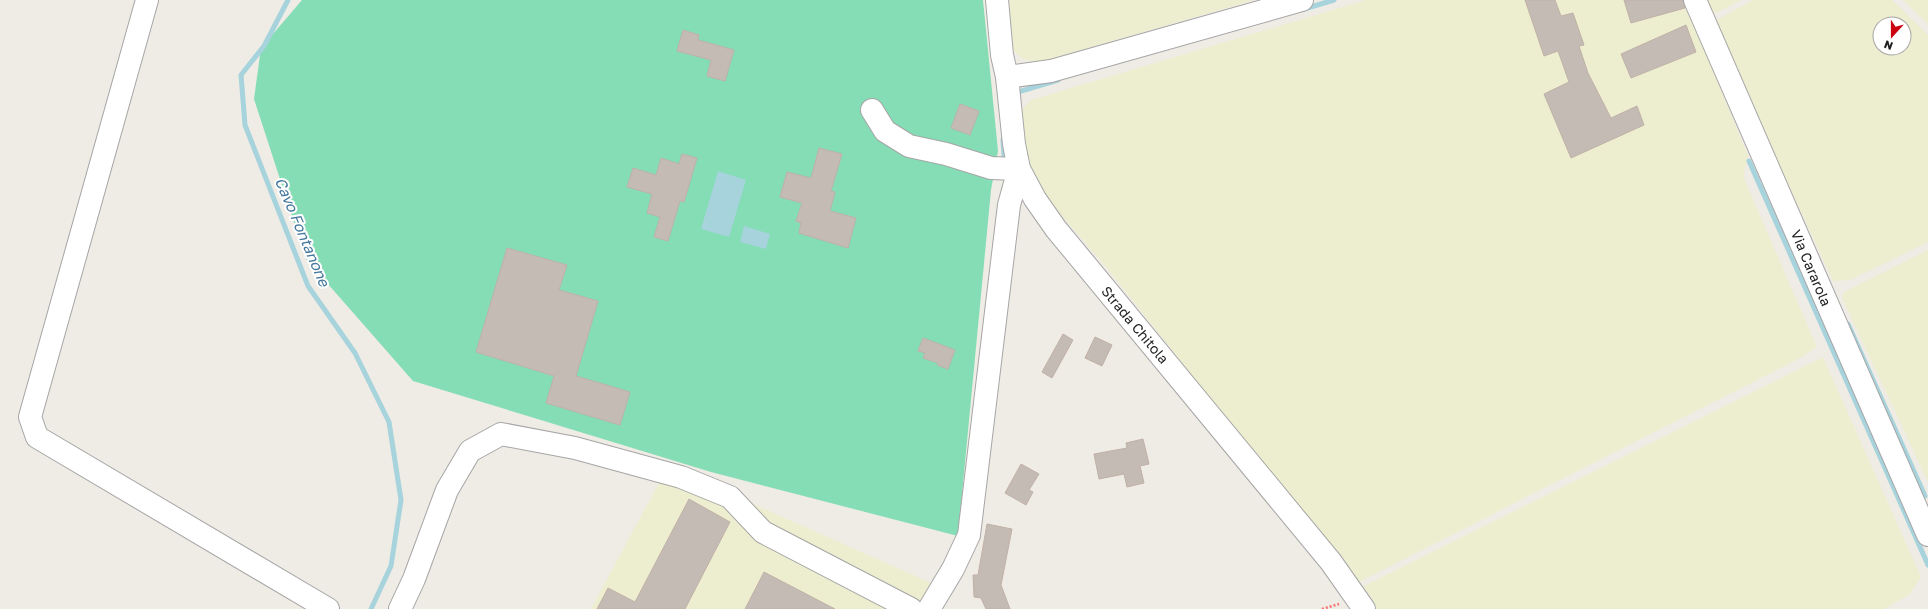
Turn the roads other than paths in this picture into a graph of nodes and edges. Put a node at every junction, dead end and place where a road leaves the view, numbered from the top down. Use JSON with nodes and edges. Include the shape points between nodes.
{"nodes":[{"id":1,"x":147,"y":0,"type":"edge"},
{"id":2,"x":997,"y":0,"type":"edge"},
{"id":3,"x":1302,"y":0,"type":"edge"},
{"id":4,"x":1695,"y":0,"type":"edge"},
{"id":5,"x":1007,"y":77,"type":"junction"},
{"id":6,"x":872,"y":110,"type":"dead end"},
{"id":7,"x":1019,"y":169,"type":"junction"},
{"id":8,"x":1922,"y":506,"type":"edge"},
{"id":9,"x":1928,"y":535,"type":"edge"},
{"id":10,"x":328,"y":609,"type":"edge"},
{"id":11,"x":400,"y":609,"type":"edge"},
{"id":12,"x":911,"y":609,"type":"edge"},
{"id":13,"x":929,"y":609,"type":"edge"},
{"id":14,"x":1364,"y":609,"type":"edge"}],
"edges":[{"from":1,"to":10,"type":"street","via":[[30,417],[37,437]]},
{"from":2,"to":5,"type":"street","name":"Strada Chitola","via":[[1002,56]]},
{"from":3,"to":5,"type":"street","via":[[1051,71]]},
{"from":4,"to":8,"type":"street","name":"Via Cararola"},
{"from":5,"to":7,"type":"street","name":"Strada Chitola"},
{"from":6,"to":7,"type":"street","via":[[885,131],[909,146],[991,168]]},
{"from":7,"to":13,"type":"street","via":[[1009,205],[968,535],[953,568]]},
{"from":7,"to":14,"type":"street","name":"Strada Chitola","via":[[1035,199],[1056,229],[1331,562]]},
{"from":8,"to":9,"type":"street","name":"Via Cararola"},
{"from":11,"to":12,"type":"street","via":[[414,579],[447,490],[470,451],[501,434],[575,448],[666,473],[730,497],[763,532]]}]}
